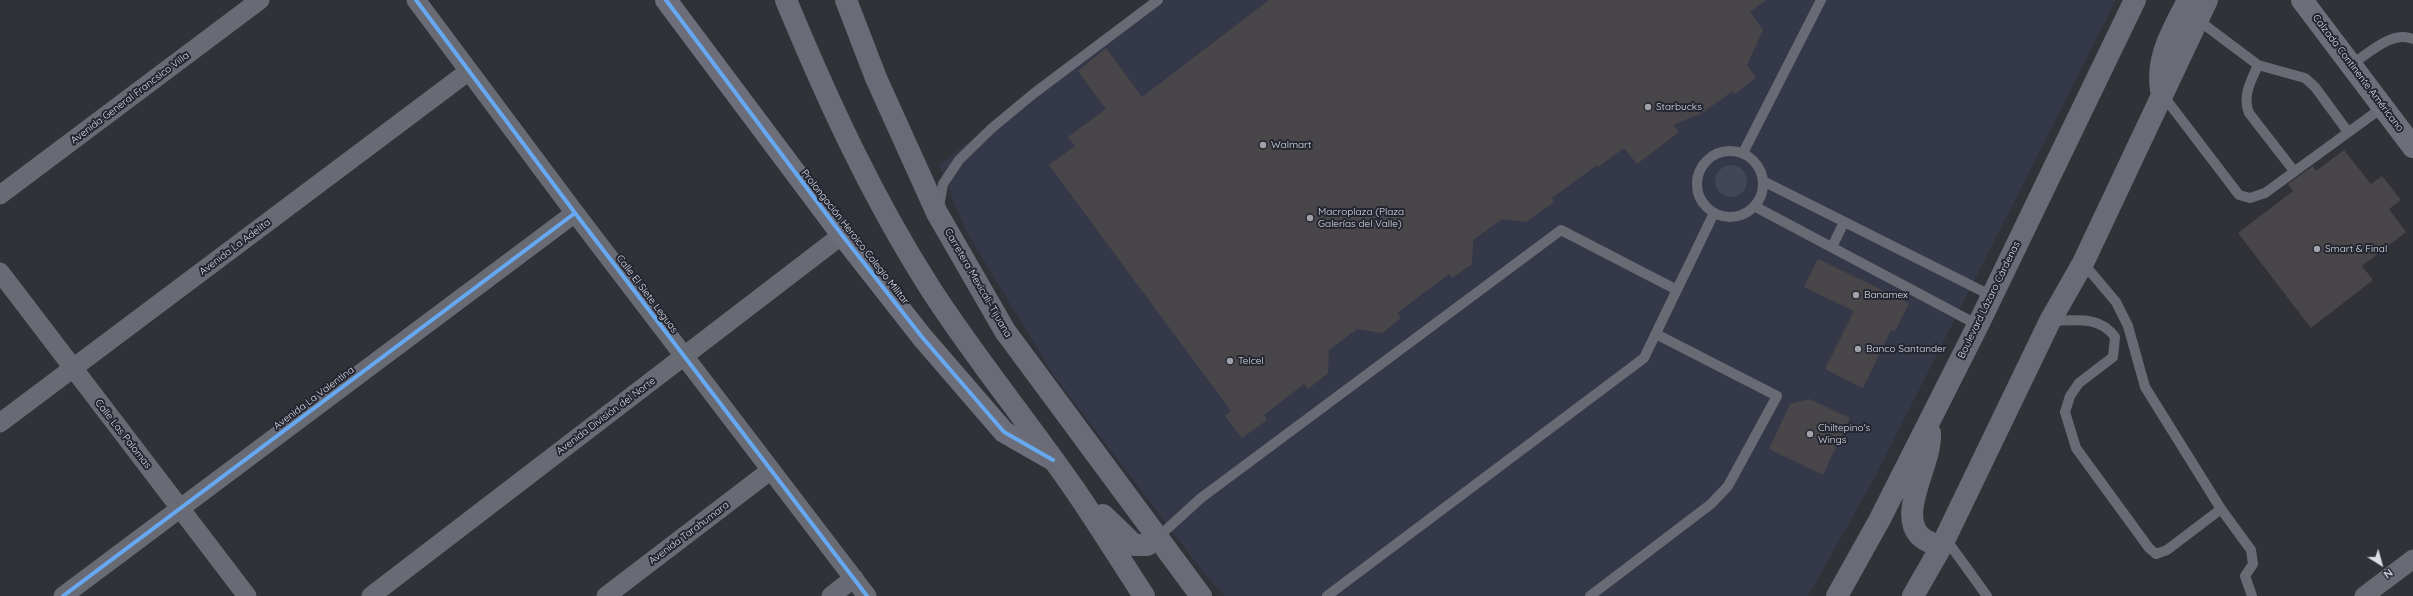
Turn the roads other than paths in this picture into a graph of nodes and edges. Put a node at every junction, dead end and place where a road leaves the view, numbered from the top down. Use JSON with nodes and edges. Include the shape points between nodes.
{"nodes":[{"id":1,"x":260,"y":0,"type":"edge"},
{"id":2,"x":416,"y":0,"type":"edge"},
{"id":3,"x":666,"y":0,"type":"edge"},
{"id":4,"x":786,"y":0,"type":"edge"},
{"id":5,"x":1158,"y":0,"type":"edge"},
{"id":6,"x":1821,"y":0,"type":"edge"},
{"id":7,"x":2135,"y":0,"type":"edge"},
{"id":8,"x":2188,"y":0,"type":"edge"},
{"id":9,"x":2207,"y":0,"type":"edge"},
{"id":10,"x":2302,"y":0,"type":"edge"},
{"id":11,"x":847,"y":1,"type":"edge"},
{"id":12,"x":2198,"y":20,"type":"junction"},
{"id":13,"x":2413,"y":39,"type":"edge"},
{"id":14,"x":2258,"y":65,"type":"junction"},
{"id":15,"x":2351,"y":65,"type":"junction"},
{"id":16,"x":469,"y":71,"type":"junction"},
{"id":17,"x":2162,"y":93,"type":"junction"},
{"id":18,"x":2383,"y":107,"type":"junction"},
{"id":19,"x":2348,"y":132,"type":"junction"},
{"id":20,"x":2413,"y":147,"type":"edge"},
{"id":21,"x":1743,"y":153,"type":"junction"},
{"id":22,"x":2294,"y":171,"type":"junction"},
{"id":23,"x":1763,"y":181,"type":"junction"},
{"id":24,"x":0,"y":195,"type":"edge"},
{"id":25,"x":1754,"y":206,"type":"junction"},
{"id":26,"x":938,"y":212,"type":"junction"},
{"id":27,"x":575,"y":213,"type":"junction"},
{"id":28,"x":1714,"y":213,"type":"junction"},
{"id":29,"x":1844,"y":222,"type":"junction"},
{"id":30,"x":842,"y":235,"type":"junction"},
{"id":31,"x":1832,"y":247,"type":"junction"},
{"id":32,"x":2083,"y":263,"type":"junction"},
{"id":33,"x":0,"y":272,"type":"edge"},
{"id":34,"x":1677,"y":290,"type":"junction"},
{"id":35,"x":1992,"y":296,"type":"junction"},
{"id":36,"x":2050,"y":322,"type":"junction"},
{"id":37,"x":1978,"y":325,"type":"junction"},
{"id":38,"x":1656,"y":334,"type":"junction"},
{"id":39,"x":684,"y":356,"type":"junction"},
{"id":40,"x":72,"y":369,"type":"junction"},
{"id":41,"x":1928,"y":420,"type":"junction"},
{"id":42,"x":0,"y":423,"type":"edge"},
{"id":43,"x":1053,"y":460,"type":"junction"},
{"id":44,"x":771,"y":470,"type":"junction"},
{"id":45,"x":1075,"y":490,"type":"junction"},
{"id":46,"x":180,"y":508,"type":"junction"},
{"id":47,"x":2221,"y":509,"type":"junction"},
{"id":48,"x":1157,"y":538,"type":"junction"},
{"id":49,"x":1943,"y":542,"type":"junction"},
{"id":50,"x":2413,"y":559,"type":"edge"},
{"id":51,"x":854,"y":578,"type":"junction"},
{"id":52,"x":63,"y":596,"type":"edge"},
{"id":53,"x":247,"y":596,"type":"edge"},
{"id":54,"x":371,"y":596,"type":"edge"},
{"id":55,"x":606,"y":596,"type":"edge"},
{"id":56,"x":830,"y":596,"type":"edge"},
{"id":57,"x":867,"y":596,"type":"edge"},
{"id":58,"x":1144,"y":596,"type":"edge"},
{"id":59,"x":1201,"y":596,"type":"edge"},
{"id":60,"x":1326,"y":596,"type":"edge"},
{"id":61,"x":1590,"y":596,"type":"edge"},
{"id":62,"x":1837,"y":596,"type":"edge"},
{"id":63,"x":1913,"y":596,"type":"edge"},
{"id":64,"x":1987,"y":596,"type":"edge"},
{"id":65,"x":2252,"y":596,"type":"edge"},
{"id":66,"x":2364,"y":596,"type":"edge"}],
"edges":[{"from":1,"to":24,"type":"street","name":"Avenida General Francsico Villa"},
{"from":2,"to":16,"type":"street","name":"Calle El Siete Leguas"},
{"from":3,"to":30,"type":"street","name":"Prolongación Heroico Colegio Militar"},
{"from":4,"to":43,"type":"main road","via":[[827,97],[882,204],[929,287],[979,361]]},
{"from":5,"to":26,"type":"lane","via":[[992,128],[959,160],[943,184]]},
{"from":6,"to":21,"type":"lane"},
{"from":7,"to":35,"type":"main road","name":"Boulevard Lázaro Cárdenas"},
{"from":8,"to":17,"type":"main road","via":[[2161,57],[2159,73]]},
{"from":9,"to":12,"type":"main road"},
{"from":10,"to":15,"type":"street","name":"Calzada Continente Américano"},
{"from":11,"to":26,"type":"main road","name":"Carretera Mexicali–Tijuana","via":[[876,78]]},
{"from":12,"to":14,"type":"lane"},
{"from":12,"to":17,"type":"main road"},
{"from":13,"to":15,"type":"lane","via":[[2404,35],[2390,39]]},
{"from":14,"to":19,"type":"lane","via":[[2305,78],[2315,87]]},
{"from":14,"to":22,"type":"lane","via":[[2246,93],[2249,113]]},
{"from":15,"to":18,"type":"street","name":"Calzada Continente Américano"},
{"from":16,"to":27,"type":"street","name":"Calle El Siete Leguas"},
{"from":16,"to":40,"type":"street","name":"Avenida La Adelita"},
{"from":17,"to":22,"type":"lane","via":[[2239,196],[2250,198],[2264,192]]},
{"from":17,"to":32,"type":"main road"},
{"from":18,"to":19,"type":"lane"},
{"from":18,"to":20,"type":"street","name":"Calzada Continente Américano"},
{"from":19,"to":22,"type":"lane"},
{"from":21,"to":23,"type":"lane","via":[[1757,164]]},
{"from":21,"to":28,"type":"lane","via":[[1732,150],[1721,152],[1711,157],[1700,170],[1697,186],[1699,196]]},
{"from":23,"to":25,"type":"lane","via":[[1763,190]]},
{"from":23,"to":29,"type":"lane"},
{"from":25,"to":28,"type":"lane","via":[[1735,216]]},
{"from":25,"to":31,"type":"lane"},
{"from":26,"to":48,"type":"main road","name":"Carretera Mexicali–Tijuana","via":[[1005,331]]},
{"from":27,"to":39,"type":"street","name":"Calle El Siete Leguas"},
{"from":27,"to":46,"type":"street","name":"Avenida La Valentina"},
{"from":28,"to":34,"type":"lane"},
{"from":29,"to":31,"type":"lane"},
{"from":29,"to":35,"type":"lane"},
{"from":30,"to":39,"type":"street","name":"Avenida División del Norte"},
{"from":30,"to":43,"type":"street","name":"Prolongación Heroico Colegio Militar","via":[[922,337],[1004,432]]},
{"from":31,"to":37,"type":"lane"},
{"from":32,"to":36,"type":"main road"},
{"from":32,"to":47,"type":"lane","via":[[2116,302],[2128,326],[2145,387]]},
{"from":33,"to":40,"type":"street","name":"Calle Las Palomas"},
{"from":34,"to":38,"type":"lane"},
{"from":34,"to":48,"type":"lane","via":[[1561,230],[1181,514]]},
{"from":35,"to":37,"type":"main road","name":"Boulevard Lázaro Cárdenas"},
{"from":36,"to":47,"type":"lane","via":[[2093,321],[2108,327],[2115,337],[2113,357],[2079,383],[2070,396],[2065,412],[2076,448],[2149,548],[2156,554],[2168,550]]},
{"from":36,"to":49,"type":"main road"},
{"from":37,"to":41,"type":"main road","name":"Boulevard Lázaro Cárdenas"},
{"from":38,"to":60,"type":"lane","via":[[1644,358]]},
{"from":38,"to":61,"type":"lane","via":[[1777,396],[1728,486],[1711,504]]},
{"from":39,"to":44,"type":"street","name":"Calle El Siete Leguas"},
{"from":39,"to":54,"type":"street","name":"Avenida División del Norte"},
{"from":40,"to":42,"type":"street","name":"Avenida La Adelita"},
{"from":40,"to":46,"type":"street","name":"Calle Las Palomas"},
{"from":41,"to":49,"type":"main road","via":[[1930,436],[1927,454],[1911,519],[1919,534]]},
{"from":41,"to":62,"type":"main road","name":"Boulevard Lázaro Cárdenas","via":[[1880,519]]},
{"from":43,"to":45,"type":"main road"},
{"from":44,"to":51,"type":"street","name":"Calle El Siete Leguas"},
{"from":44,"to":55,"type":"street","name":"Avenida Tarahumara"},
{"from":45,"to":48,"type":"main road","via":[[1134,545],[1147,545]]},
{"from":45,"to":58,"type":"main road"},
{"from":46,"to":52,"type":"street","name":"Avenida La Valentina"},
{"from":46,"to":53,"type":"street","name":"Calle Las Palomas"},
{"from":47,"to":65,"type":"lane","via":[[2252,550],[2253,564],[2245,576]]},
{"from":48,"to":59,"type":"main road","name":"Carretera Mexicali–Tijuana"},
{"from":49,"to":63,"type":"main road"},
{"from":49,"to":64,"type":"lane"},
{"from":50,"to":66,"type":"street"},
{"from":51,"to":56,"type":"street"},
{"from":51,"to":57,"type":"street","name":"Calle El Siete Leguas"}]}
